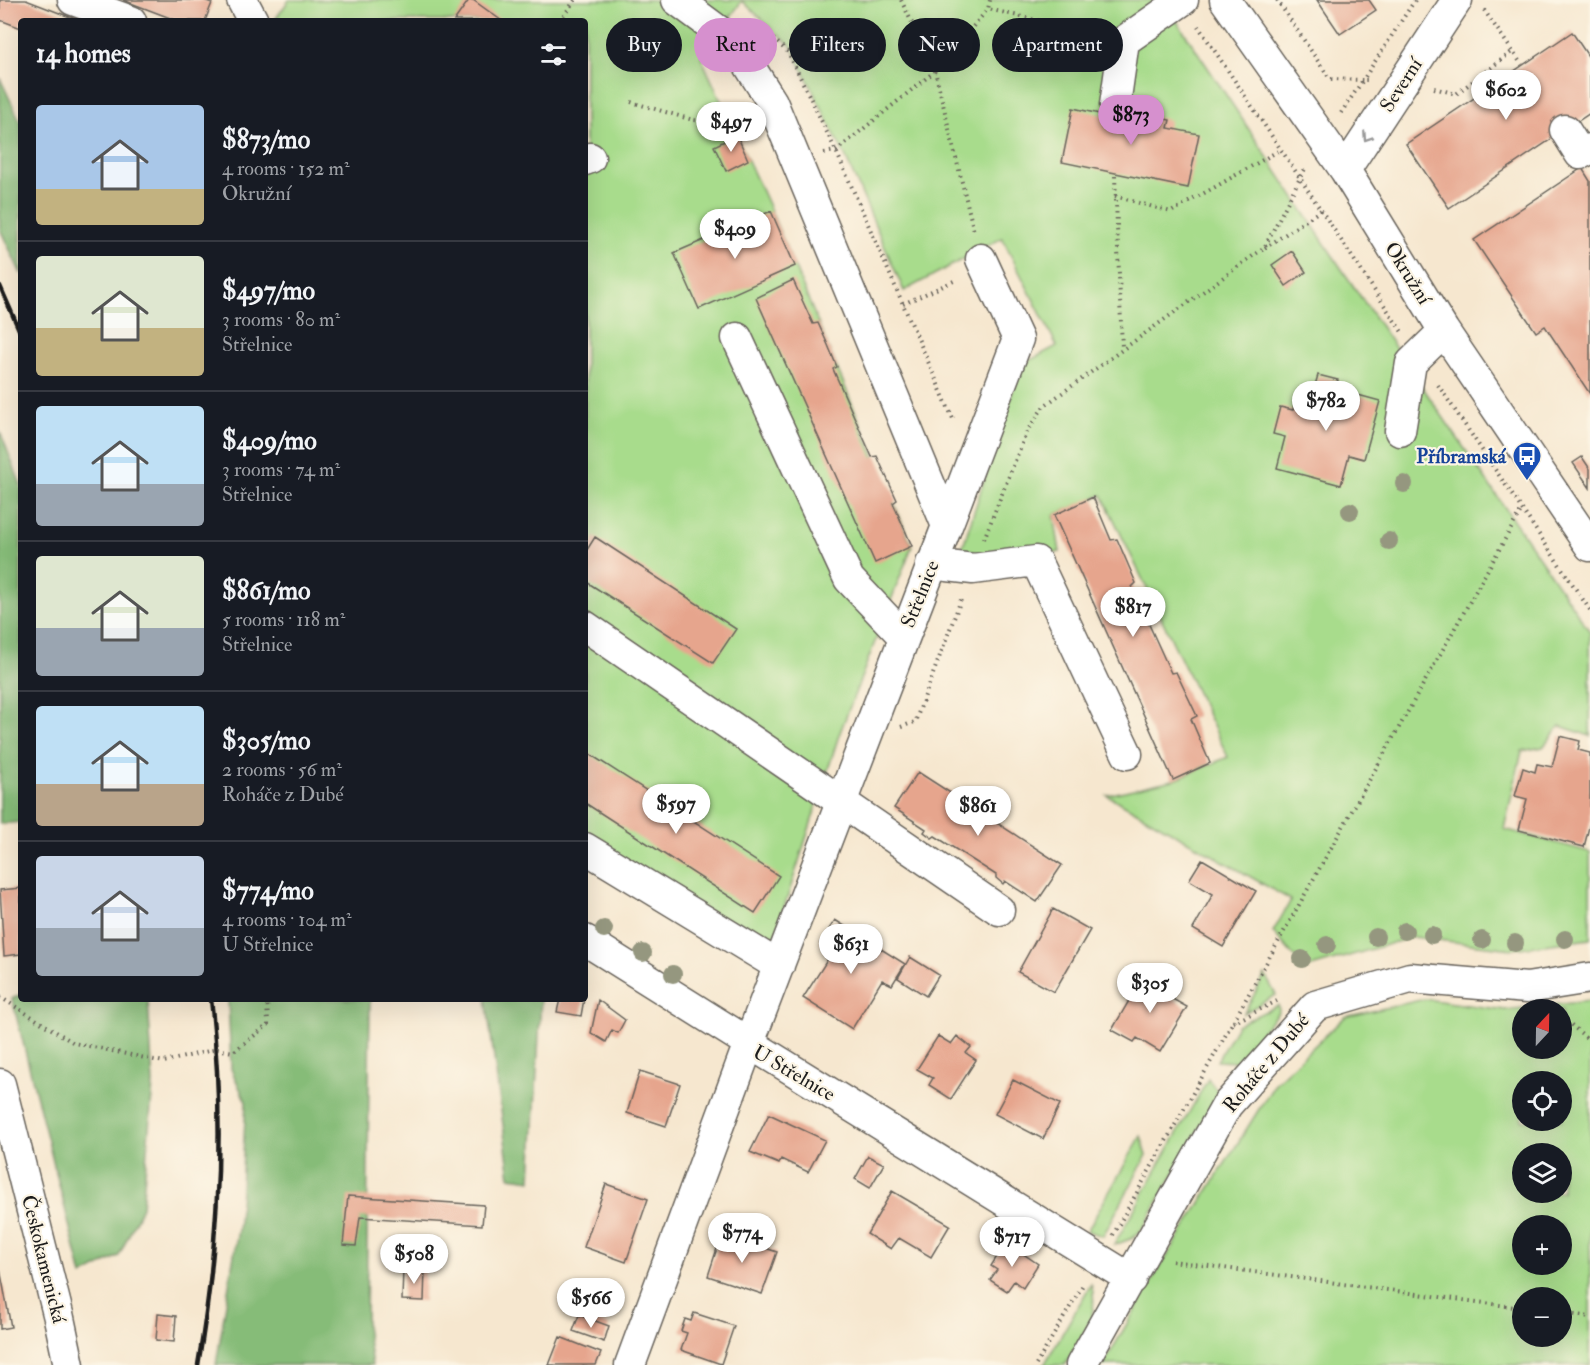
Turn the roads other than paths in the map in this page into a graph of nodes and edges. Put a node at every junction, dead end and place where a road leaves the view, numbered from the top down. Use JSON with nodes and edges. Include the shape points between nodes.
{"nodes":[{"id":1,"x":73,"y":0,"type":"edge"},
{"id":2,"x":242,"y":0,"type":"edge"},
{"id":3,"x":677,"y":0,"type":"edge"},
{"id":4,"x":1225,"y":0,"type":"edge"},
{"id":5,"x":1182,"y":1,"type":"edge"},
{"id":6,"x":1470,"y":4,"type":"edge"},
{"id":7,"x":123,"y":18,"type":"edge"},
{"id":8,"x":251,"y":18,"type":"edge"},
{"id":9,"x":1115,"y":105,"type":"dead end"},
{"id":10,"x":1565,"y":130,"type":"dead end"},
{"id":11,"x":1590,"y":149,"type":"edge"},
{"id":12,"x":1345,"y":170,"type":"junction"},
{"id":13,"x":981,"y":259,"type":"road end"},
{"id":14,"x":1444,"y":331,"type":"junction"},
{"id":15,"x":737,"y":338,"type":"dead end"},
{"id":16,"x":1400,"y":431,"type":"dead end"},
{"id":17,"x":947,"y":526,"type":"junction"},
{"id":18,"x":1590,"y":546,"type":"edge"},
{"id":19,"x":932,"y":564,"type":"junction"},
{"id":20,"x":588,"y":628,"type":"edge"},
{"id":21,"x":903,"y":636,"type":"junction"},
{"id":22,"x":1127,"y":754,"type":"dead end"},
{"id":23,"x":842,"y":803,"type":"junction"},
{"id":24,"x":588,"y":850,"type":"edge"},
{"id":25,"x":999,"y":910,"type":"dead end"},
{"id":26,"x":588,"y":942,"type":"edge"},
{"id":27,"x":779,"y":966,"type":"junction"},
{"id":28,"x":1590,"y":978,"type":"edge"},
{"id":29,"x":749,"y":1043,"type":"junction"},
{"id":30,"x":0,"y":1084,"type":"edge"},
{"id":31,"x":1137,"y":1268,"type":"junction"},
{"id":32,"x":69,"y":1365,"type":"edge"},
{"id":33,"x":630,"y":1365,"type":"edge"},
{"id":34,"x":1081,"y":1365,"type":"edge"}],
"edges":[{"from":1,"to":7,"type":"street"},
{"from":2,"to":8,"type":"street"},
{"from":3,"to":17,"type":"street","via":[[735,43],[772,102]]},
{"from":4,"to":12,"type":"street","name":"Okružní"},
{"from":5,"to":9,"type":"street","via":[[1124,40]]},
{"from":6,"to":12,"type":"street","name":"Severní","one_way":true},
{"from":10,"to":11,"type":"street","via":[[1580,154]]},
{"from":12,"to":14,"type":"street","name":"Okružní"},
{"from":13,"to":17,"type":"street","name":"Střelnice","via":[[1018,339]]},
{"from":14,"to":16,"type":"street","via":[[1411,363]]},
{"from":14,"to":18,"type":"street","name":"Okružní"},
{"from":15,"to":21,"type":"street","via":[[849,579]]},
{"from":17,"to":19,"type":"street","name":"Střelnice"},
{"from":19,"to":21,"type":"street","name":"Střelnice"},
{"from":19,"to":22,"type":"street","via":[[973,569],[1036,561]]},
{"from":20,"to":23,"type":"street"},
{"from":21,"to":23,"type":"street","name":"Střelnice"},
{"from":23,"to":25,"type":"street"},
{"from":23,"to":27,"type":"street","name":"Střelnice"},
{"from":24,"to":27,"type":"street"},
{"from":26,"to":29,"type":"street"},
{"from":27,"to":29,"type":"street","name":"Střelnice"},
{"from":28,"to":31,"type":"street","name":"Roháče z Dubé","via":[[1527,988],[1410,978],[1315,1006],[1227,1105]]},
{"from":29,"to":31,"type":"street","name":"U Střelnice","via":[[1099,1259]]},
{"from":29,"to":33,"type":"street","name":"U Střelnice"},
{"from":30,"to":32,"type":"street","name":"Českokamenická"},
{"from":31,"to":34,"type":"street","name":"Roháče z Dubé"}]}
